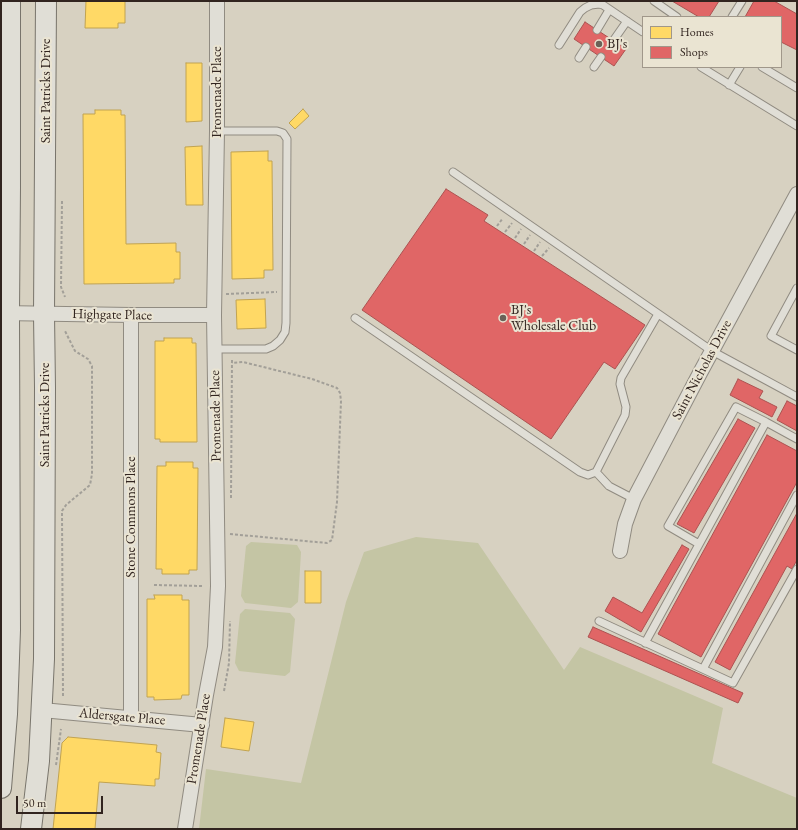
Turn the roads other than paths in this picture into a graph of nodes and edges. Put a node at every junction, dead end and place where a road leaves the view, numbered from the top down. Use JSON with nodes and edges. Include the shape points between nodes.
{"nodes":[{"id":1,"x":10,"y":1,"type":"edge"},
{"id":2,"x":46,"y":1,"type":"edge"},
{"id":3,"x":217,"y":1,"type":"edge"},
{"id":4,"x":654,"y":1,"type":"edge"},
{"id":5,"x":742,"y":1,"type":"edge"},
{"id":6,"x":609,"y":10,"type":"junction"},
{"id":7,"x":676,"y":16,"type":"edge"},
{"id":8,"x":733,"y":16,"type":"edge"},
{"id":9,"x":627,"y":21,"type":"junction"},
{"id":10,"x":597,"y":30,"type":"dead end"},
{"id":11,"x":642,"y":31,"type":"edge"},
{"id":12,"x":613,"y":40,"type":"dead end"},
{"id":13,"x":559,"y":45,"type":"dead end"},
{"id":14,"x":586,"y":47,"type":"dead end"},
{"id":15,"x":601,"y":57,"type":"dead end"},
{"id":16,"x":579,"y":58,"type":"dead end"},
{"id":17,"x":594,"y":67,"type":"dead end"},
{"id":18,"x":703,"y":68,"type":"edge"},
{"id":19,"x":739,"y":68,"type":"edge"},
{"id":20,"x":764,"y":68,"type":"edge"},
{"id":21,"x":729,"y":85,"type":"junction"},
{"id":22,"x":797,"y":88,"type":"edge"},
{"id":23,"x":797,"y":126,"type":"edge"},
{"id":24,"x":217,"y":131,"type":"junction"},
{"id":25,"x":453,"y":172,"type":"dead end"},
{"id":26,"x":797,"y":194,"type":"edge"},
{"id":27,"x":797,"y":288,"type":"edge"},
{"id":28,"x":5,"y":313,"type":"edge"},
{"id":29,"x":44,"y":314,"type":"junction"},
{"id":30,"x":658,"y":314,"type":"junction"},
{"id":31,"x":131,"y":315,"type":"junction"},
{"id":32,"x":214,"y":315,"type":"junction"},
{"id":33,"x":355,"y":318,"type":"dead end"},
{"id":34,"x":215,"y":349,"type":"junction"},
{"id":35,"x":797,"y":350,"type":"edge"},
{"id":36,"x":712,"y":351,"type":"junction"},
{"id":37,"x":797,"y":397,"type":"edge"},
{"id":38,"x":766,"y":422,"type":"junction"},
{"id":39,"x":797,"y":439,"type":"edge"},
{"id":40,"x":596,"y":472,"type":"junction"},
{"id":41,"x":797,"y":495,"type":"edge"},
{"id":42,"x":634,"y":499,"type":"junction"},
{"id":43,"x":699,"y":544,"type":"junction"},
{"id":44,"x":620,"y":551,"type":"dead end"},
{"id":45,"x":797,"y":569,"type":"edge"},
{"id":46,"x":599,"y":621,"type":"dead end"},
{"id":47,"x":645,"y":643,"type":"junction"},
{"id":48,"x":703,"y":669,"type":"junction"},
{"id":49,"x":42,"y":710,"type":"junction"},
{"id":50,"x":131,"y":718,"type":"junction"},
{"id":51,"x":202,"y":725,"type":"junction"},
{"id":52,"x":1,"y":788,"type":"edge"},
{"id":53,"x":31,"y":829,"type":"edge"},
{"id":54,"x":186,"y":829,"type":"edge"}],
"edges":[{"from":1,"to":28,"type":"main road","via":[[10,187]]},
{"from":2,"to":29,"type":"main road","name":"Saint Patricks Drive"},
{"from":3,"to":24,"type":"street","name":"Promenade Place"},
{"from":4,"to":7,"type":"lane"},
{"from":5,"to":8,"type":"lane"},
{"from":6,"to":9,"type":"lane"},
{"from":6,"to":10,"type":"lane"},
{"from":6,"to":13,"type":"lane","via":[[598,4],[585,8],[575,18]]},
{"from":9,"to":11,"type":"lane"},
{"from":9,"to":12,"type":"lane"},
{"from":14,"to":16,"type":"lane"},
{"from":15,"to":17,"type":"lane"},
{"from":18,"to":21,"type":"lane"},
{"from":19,"to":21,"type":"lane"},
{"from":20,"to":22,"type":"lane"},
{"from":21,"to":23,"type":"lane"},
{"from":24,"to":32,"type":"street","name":"Promenade Place"},
{"from":24,"to":34,"type":"lane","via":[[278,131],[287,139],[286,323],[285,332],[280,340],[266,349]]},
{"from":25,"to":30,"type":"lane"},
{"from":26,"to":36,"type":"street","name":"Saint Nicholas Drive"},
{"from":27,"to":35,"type":"lane","via":[[771,336]]},
{"from":28,"to":29,"type":"street","name":"Highgate Place"},
{"from":28,"to":52,"type":"main road","via":[[10,630]]},
{"from":29,"to":31,"type":"street","name":"Highgate Place"},
{"from":29,"to":49,"type":"main road","name":"Saint Patricks Drive","via":[[45,603]]},
{"from":30,"to":36,"type":"lane"},
{"from":30,"to":40,"type":"lane","via":[[621,378],[625,415]]},
{"from":31,"to":32,"type":"street","name":"Highgate Place"},
{"from":31,"to":50,"type":"street","name":"Stone Commons Place"},
{"from":32,"to":34,"type":"street","name":"Promenade Place"},
{"from":33,"to":40,"type":"lane","via":[[580,472],[588,475]]},
{"from":34,"to":51,"type":"street","name":"Promenade Place","via":[[218,586],[215,647]]},
{"from":36,"to":37,"type":"lane"},
{"from":36,"to":42,"type":"street","name":"Saint Nicholas Drive"},
{"from":38,"to":39,"type":"lane"},
{"from":38,"to":43,"type":"lane"},
{"from":38,"to":43,"type":"lane","via":[[736,407],[668,526]]},
{"from":40,"to":42,"type":"lane","via":[[609,486]]},
{"from":41,"to":48,"type":"lane"},
{"from":42,"to":44,"type":"street","name":"Saint Nicholas Drive","via":[[625,524]]},
{"from":43,"to":47,"type":"lane"},
{"from":45,"to":48,"type":"lane","via":[[733,683]]},
{"from":46,"to":47,"type":"lane"},
{"from":47,"to":48,"type":"lane"},
{"from":49,"to":50,"type":"street","name":"Aldersgate Place"},
{"from":49,"to":53,"type":"main road","name":"Saint Patricks Drive"},
{"from":50,"to":51,"type":"street","name":"Aldersgate Place"},
{"from":51,"to":54,"type":"street","name":"Promenade Place"}]}
